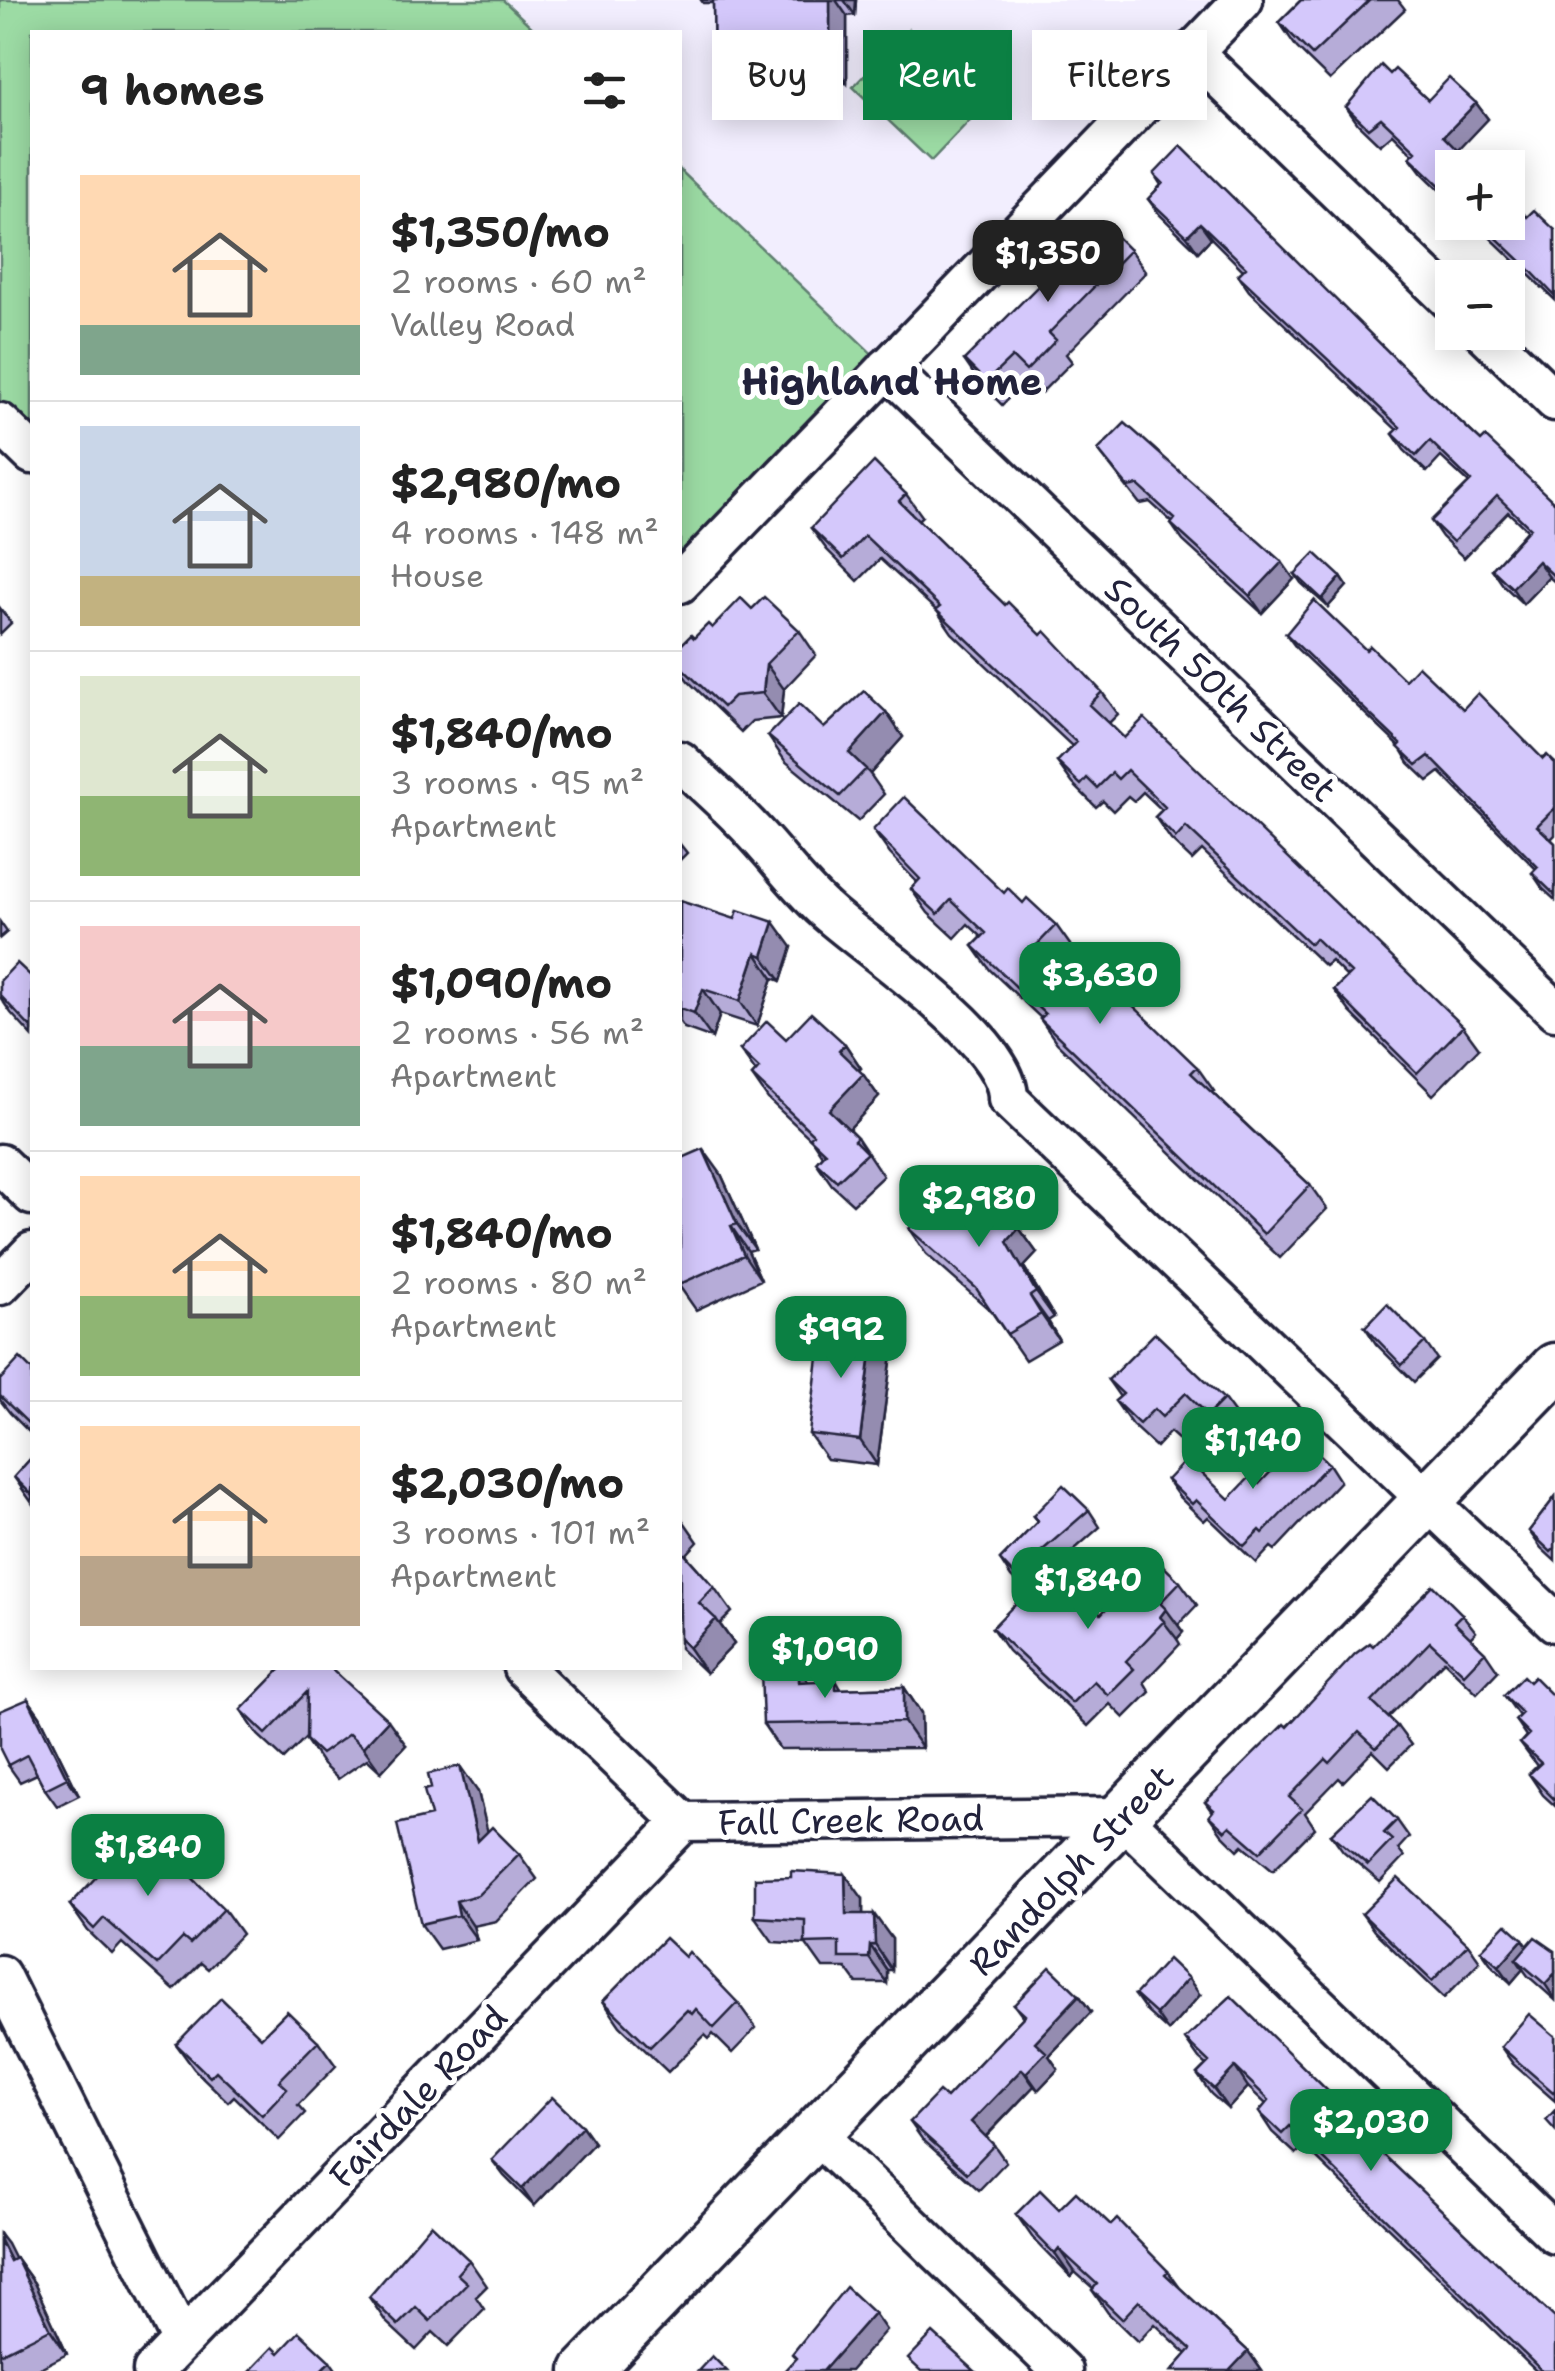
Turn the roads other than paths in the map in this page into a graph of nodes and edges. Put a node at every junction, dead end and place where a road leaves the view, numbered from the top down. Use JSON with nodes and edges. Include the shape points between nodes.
{"nodes":[{"id":1,"x":1242,"y":0,"type":"edge"},
{"id":2,"x":1207,"y":36,"type":"edge"},
{"id":3,"x":1207,"y":66,"type":"edge"},
{"id":4,"x":1126,"y":120,"type":"edge"},
{"id":5,"x":1435,"y":286,"type":"edge"},
{"id":6,"x":1503,"y":350,"type":"edge"},
{"id":7,"x":887,"y":368,"type":"junction"},
{"id":8,"x":1555,"y":401,"type":"edge"},
{"id":9,"x":0,"y":423,"type":"edge"},
{"id":10,"x":30,"y":452,"type":"edge"},
{"id":11,"x":682,"y":581,"type":"edge"},
{"id":12,"x":682,"y":763,"type":"edge"},
{"id":13,"x":1555,"y":1010,"type":"edge"},
{"id":14,"x":0,"y":1164,"type":"edge"},
{"id":15,"x":30,"y":1193,"type":"edge"},
{"id":16,"x":30,"y":1254,"type":"edge"},
{"id":17,"x":0,"y":1285,"type":"edge"},
{"id":18,"x":1555,"y":1368,"type":"edge"},
{"id":19,"x":1428,"y":1500,"type":"junction"},
{"id":20,"x":1555,"y":1622,"type":"edge"},
{"id":21,"x":525,"y":1670,"type":"edge"},
{"id":22,"x":1122,"y":1816,"type":"junction"},
{"id":23,"x":684,"y":1822,"type":"junction"},
{"id":24,"x":0,"y":1975,"type":"edge"},
{"id":25,"x":816,"y":2134,"type":"junction"},
{"id":26,"x":1555,"y":2234,"type":"edge"},
{"id":27,"x":182,"y":2341,"type":"junction"},
{"id":28,"x":153,"y":2371,"type":"edge"},
{"id":29,"x":586,"y":2371,"type":"edge"},
{"id":30,"x":1062,"y":2371,"type":"edge"}],
"edges":[{"from":1,"to":2,"type":"street"},
{"from":3,"to":5,"type":"street"},
{"from":4,"to":7,"type":"street"},
{"from":6,"to":8,"type":"street"},
{"from":7,"to":11,"type":"street"},
{"from":7,"to":13,"type":"street","name":"South 50th Street"},
{"from":9,"to":10,"type":"street"},
{"from":12,"to":19,"type":"street","via":[[826,911],[928,992],[996,1062],[1008,1099]]},
{"from":14,"to":15,"type":"street"},
{"from":16,"to":17,"type":"street"},
{"from":18,"to":19,"type":"main road","name":"Randolph Street"},
{"from":19,"to":20,"type":"street"},
{"from":19,"to":22,"type":"main road","name":"Randolph Street"},
{"from":21,"to":23,"type":"street","name":"Fall Creek Road"},
{"from":22,"to":23,"type":"street","name":"Fall Creek Road"},
{"from":22,"to":25,"type":"main road","name":"Randolph Street"},
{"from":22,"to":26,"type":"street"},
{"from":23,"to":27,"type":"street","name":"Fairdale Road"},
{"from":24,"to":27,"type":"street"},
{"from":25,"to":29,"type":"main road","name":"Randolph Street"},
{"from":25,"to":30,"type":"street"},
{"from":27,"to":28,"type":"street","name":"Fairdale Road"}]}
